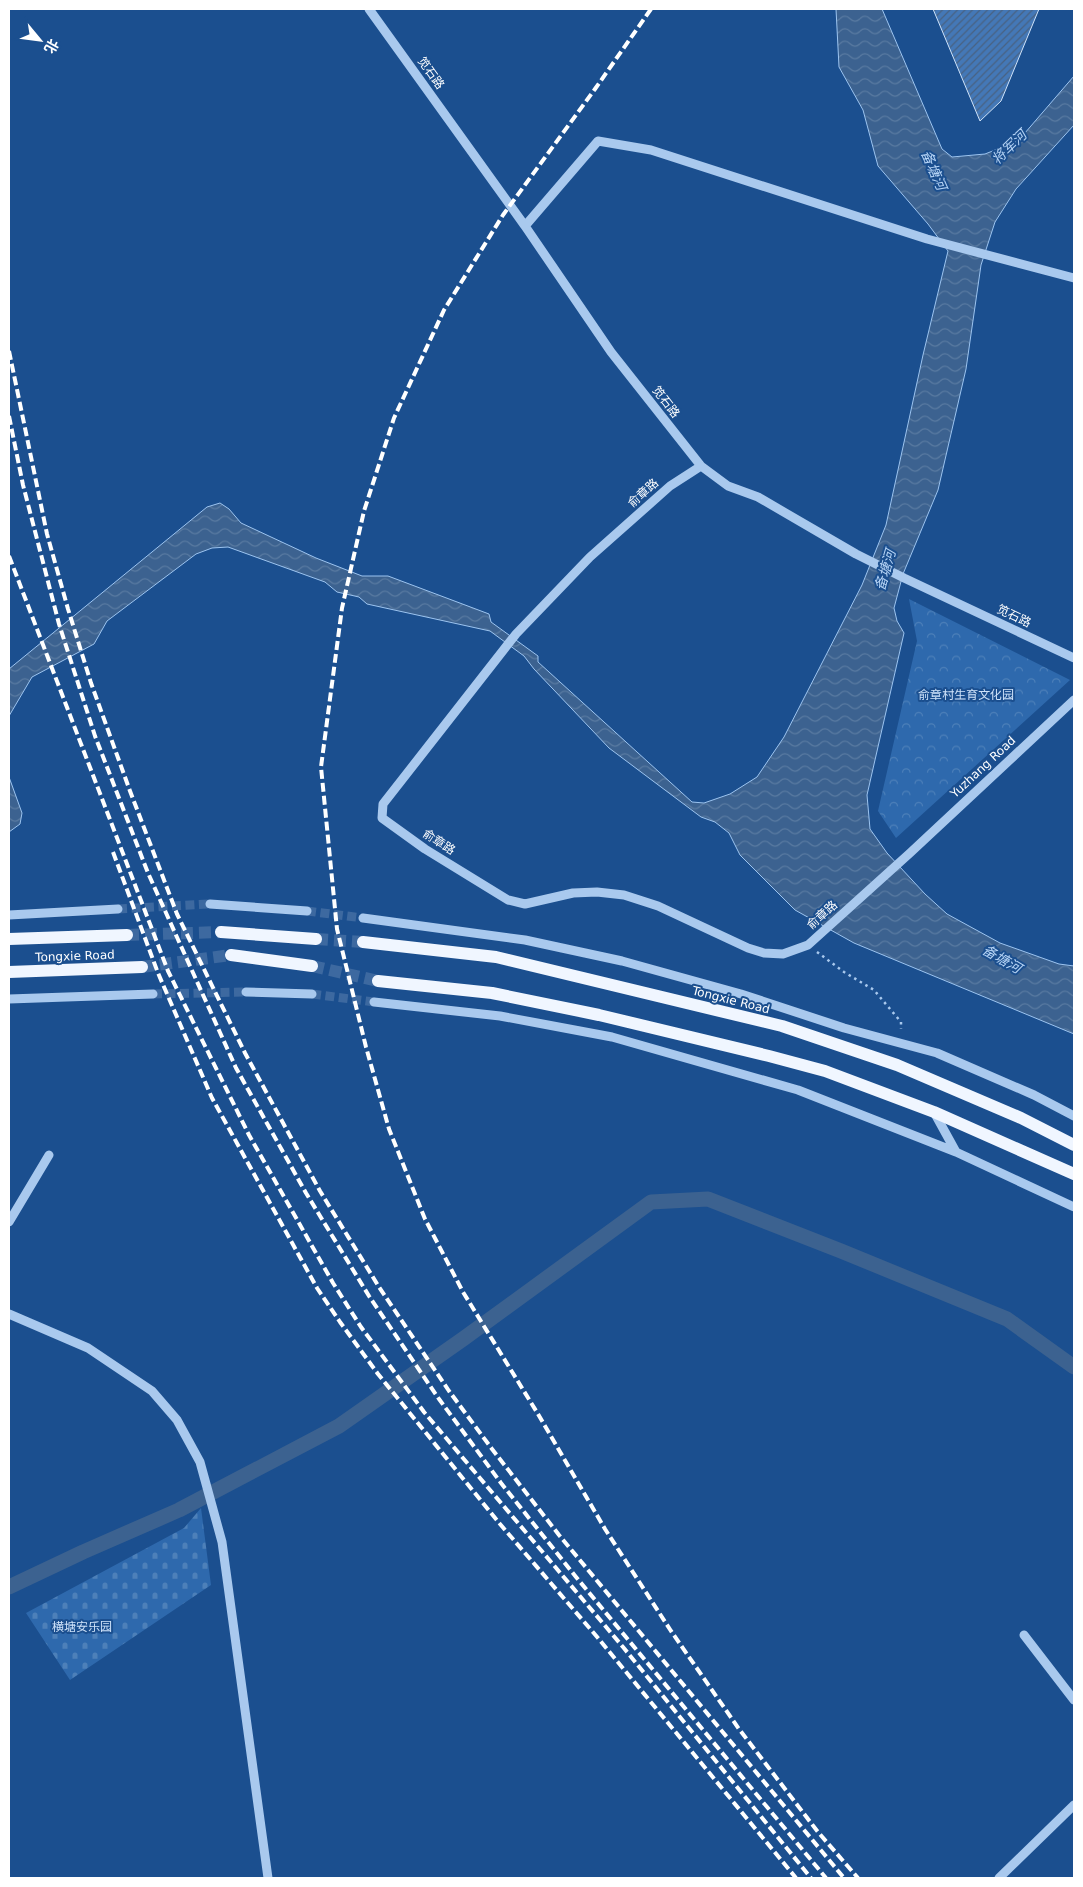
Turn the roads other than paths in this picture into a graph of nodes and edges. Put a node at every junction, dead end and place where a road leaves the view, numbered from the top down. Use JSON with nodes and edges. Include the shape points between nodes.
{"nodes":[{"id":1,"x":370,"y":9,"type":"edge"},
{"id":2,"x":525,"y":226,"type":"junction"},
{"id":3,"x":1074,"y":278,"type":"edge"},
{"id":4,"x":701,"y":466,"type":"junction"},
{"id":5,"x":1074,"y":658,"type":"edge"},
{"id":6,"x":1074,"y":700,"type":"edge"},
{"id":7,"x":910,"y":854,"type":"joint"},
{"id":8,"x":210,"y":904,"type":"tunnel mouth"},
{"id":9,"x":118,"y":909,"type":"tunnel mouth"},
{"id":10,"x":307,"y":911,"type":"tunnel mouth"},
{"id":11,"x":9,"y":915,"type":"edge"},
{"id":12,"x":363,"y":918,"type":"tunnel mouth"},
{"id":13,"x":221,"y":932,"type":"tunnel mouth"},
{"id":14,"x":127,"y":935,"type":"tunnel mouth"},
{"id":15,"x":9,"y":939,"type":"edge"},
{"id":16,"x":316,"y":939,"type":"tunnel mouth"},
{"id":17,"x":363,"y":942,"type":"tunnel mouth"},
{"id":18,"x":231,"y":955,"type":"tunnel mouth"},
{"id":19,"x":312,"y":966,"type":"tunnel mouth"},
{"id":20,"x":142,"y":967,"type":"tunnel mouth"},
{"id":21,"x":9,"y":972,"type":"edge"},
{"id":22,"x":378,"y":981,"type":"tunnel mouth"},
{"id":23,"x":246,"y":992,"type":"tunnel mouth"},
{"id":24,"x":153,"y":994,"type":"tunnel mouth"},
{"id":25,"x":312,"y":994,"type":"tunnel mouth"},
{"id":26,"x":9,"y":999,"type":"edge"},
{"id":27,"x":374,"y":1002,"type":"tunnel mouth"},
{"id":28,"x":934,"y":1112,"type":"junction"},
{"id":29,"x":1074,"y":1116,"type":"edge"},
{"id":30,"x":1074,"y":1145,"type":"edge"},
{"id":31,"x":956,"y":1152,"type":"junction"},
{"id":32,"x":49,"y":1155,"type":"dead end"},
{"id":33,"x":1074,"y":1174,"type":"edge"},
{"id":34,"x":1074,"y":1206,"type":"edge"},
{"id":35,"x":9,"y":1222,"type":"edge"},
{"id":36,"x":9,"y":1314,"type":"edge"},
{"id":37,"x":1024,"y":1635,"type":"dead end"},
{"id":38,"x":1074,"y":1700,"type":"edge"},
{"id":39,"x":1074,"y":1805,"type":"edge"},
{"id":40,"x":268,"y":1878,"type":"edge"},
{"id":41,"x":999,"y":1878,"type":"edge"}],
"edges":[{"from":1,"to":2,"type":"street","name":"笕石路"},
{"from":2,"to":3,"type":"street","via":[[598,141],[651,150],[927,239]]},
{"from":2,"to":4,"type":"street","name":"笕石路","via":[[611,352]]},
{"from":4,"to":5,"type":"street","name":"笕石路","via":[[728,486],[758,497],[856,554]]},
{"from":4,"to":7,"type":"street","name":"俞章路","via":[[670,486],[590,557],[516,634],[383,804],[382,818],[425,849],[508,900],[525,904],[573,893],[624,895],[658,906],[764,953],[783,954],[808,945]]},
{"from":6,"to":7,"type":"street","name":"Yuzhang Road"},
{"from":8,"to":10,"type":"street"},
{"from":9,"to":11,"type":"street"},
{"from":12,"to":29,"type":"street","via":[[524,940],[622,960],[937,1053]]},
{"from":13,"to":16,"type":"main road"},
{"from":14,"to":15,"type":"main road","name":"Tongxie Road"},
{"from":17,"to":30,"type":"main road","name":"Tongxie Road","via":[[496,957],[782,1026],[897,1065],[1021,1118]]},
{"from":18,"to":19,"type":"main road"},
{"from":20,"to":21,"type":"main road","name":"Tongxie Road"},
{"from":22,"to":28,"type":"main road","via":[[492,993],[599,1015],[825,1072]]},
{"from":23,"to":25,"type":"street"},
{"from":24,"to":26,"type":"street"},
{"from":27,"to":31,"type":"street","via":[[500,1016],[612,1037],[798,1090]]},
{"from":28,"to":31,"type":"street"},
{"from":28,"to":33,"type":"main road"},
{"from":31,"to":34,"type":"street"},
{"from":32,"to":35,"type":"street"},
{"from":36,"to":40,"type":"street","via":[[88,1348],[152,1391],[178,1420],[202,1468],[222,1542]]},
{"from":37,"to":38,"type":"street"},
{"from":39,"to":41,"type":"street"}]}
